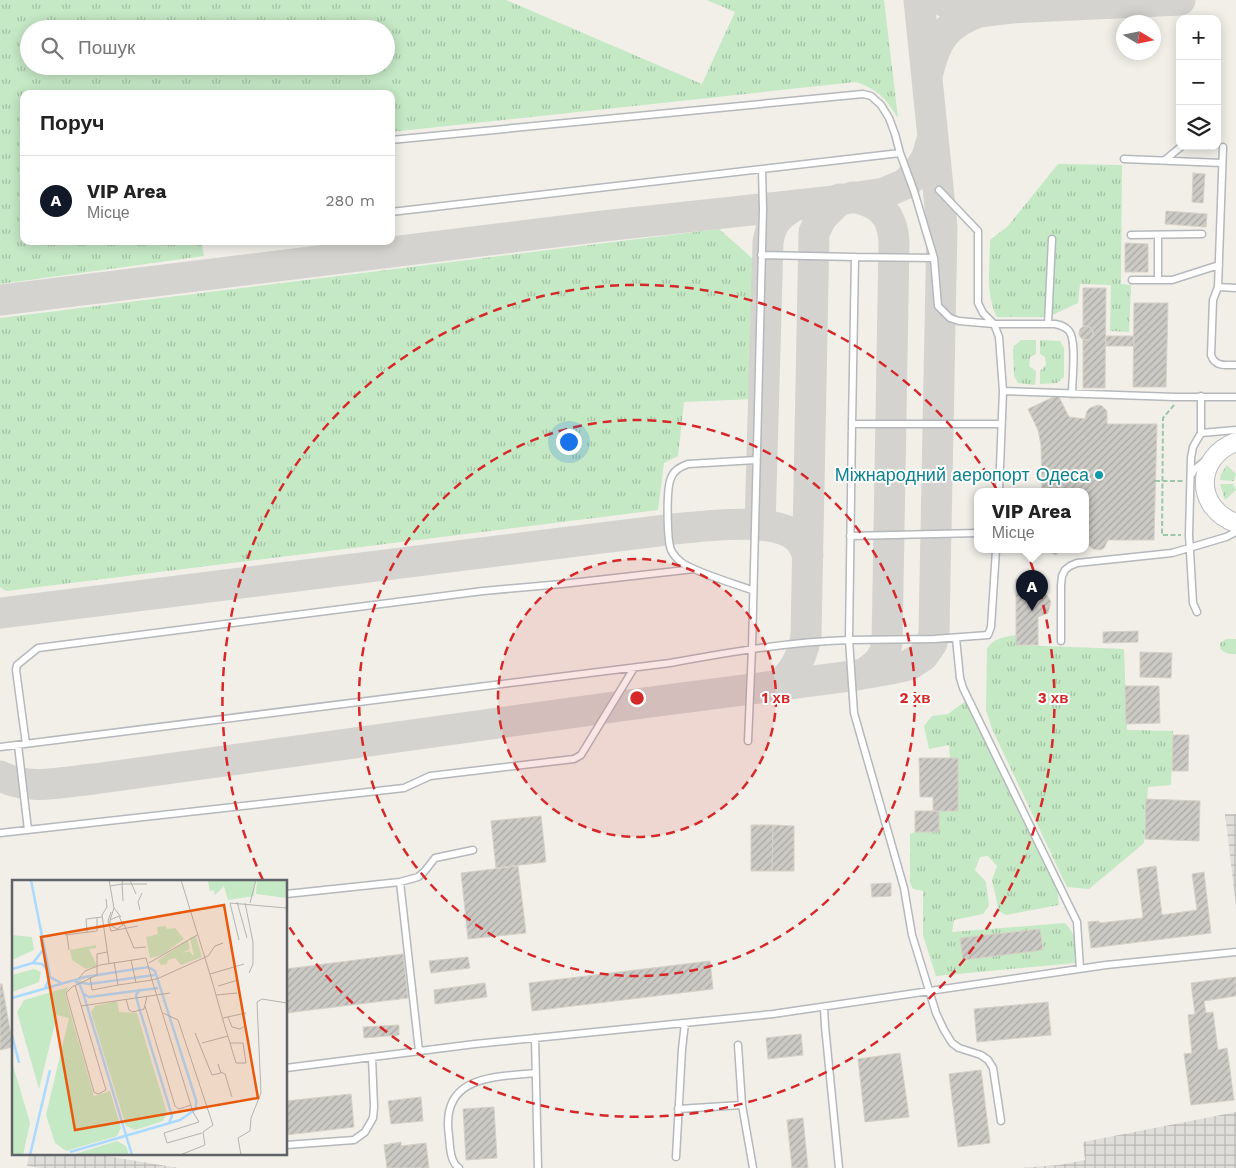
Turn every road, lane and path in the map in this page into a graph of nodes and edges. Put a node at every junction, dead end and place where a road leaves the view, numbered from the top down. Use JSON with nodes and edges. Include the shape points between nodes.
{"nodes":[{"id":1,"x":395,"y":140,"type":"edge"},
{"id":2,"x":1223,"y":147,"type":"dead end"},
{"id":3,"x":1177,"y":150,"type":"edge"},
{"id":4,"x":900,"y":153,"type":"junction"},
{"id":5,"x":1124,"y":159,"type":"dead end"},
{"id":6,"x":1166,"y":160,"type":"junction"},
{"id":7,"x":1222,"y":163,"type":"junction"},
{"id":8,"x":762,"y":169,"type":"junction"},
{"id":9,"x":939,"y":190,"type":"dead end"},
{"id":10,"x":395,"y":212,"type":"edge"},
{"id":11,"x":1202,"y":234,"type":"dead end"},
{"id":12,"x":1158,"y":235,"type":"junction"},
{"id":13,"x":1131,"y":236,"type":"dead end"},
{"id":14,"x":1052,"y":239,"type":"dead end"},
{"id":15,"x":761,"y":255,"type":"junction"},
{"id":16,"x":855,"y":258,"type":"junction"},
{"id":17,"x":934,"y":258,"type":"junction"},
{"id":18,"x":1219,"y":265,"type":"junction"},
{"id":19,"x":1132,"y":280,"type":"dead end"},
{"id":20,"x":1158,"y":280,"type":"junction"},
{"id":21,"x":1218,"y":288,"type":"junction"},
{"id":22,"x":1236,"y":288,"type":"edge"},
{"id":23,"x":994,"y":324,"type":"junction"},
{"id":24,"x":1048,"y":324,"type":"junction"},
{"id":25,"x":1236,"y":365,"type":"edge"},
{"id":26,"x":1003,"y":391,"type":"junction"},
{"id":27,"x":1072,"y":394,"type":"junction"},
{"id":28,"x":1201,"y":396,"type":"junction"},
{"id":29,"x":1236,"y":396,"type":"edge"},
{"id":30,"x":1182,"y":397,"type":"junction"},
{"id":31,"x":852,"y":424,"type":"junction"},
{"id":32,"x":1002,"y":424,"type":"junction"},
{"id":33,"x":1236,"y":430,"type":"edge"},
{"id":34,"x":1201,"y":433,"type":"junction"},
{"id":35,"x":1236,"y":442,"type":"edge"},
{"id":36,"x":1217,"y":453,"type":"junction"},
{"id":37,"x":756,"y":460,"type":"junction"},
{"id":38,"x":1190,"y":476,"type":"junction"},
{"id":39,"x":1190,"y":485,"type":"junction"},
{"id":40,"x":999,"y":488,"type":"edge"},
{"id":41,"x":1216,"y":512,"type":"junction"},
{"id":42,"x":1236,"y":523,"type":"edge"},
{"id":43,"x":1236,"y":532,"type":"edge"},
{"id":44,"x":974,"y":533,"type":"edge"},
{"id":45,"x":1189,"y":535,"type":"junction"},
{"id":46,"x":850,"y":536,"type":"junction"},
{"id":47,"x":1190,"y":547,"type":"junction"},
{"id":48,"x":996,"y":553,"type":"edge"},
{"id":49,"x":694,"y":569,"type":"junction"},
{"id":50,"x":752,"y":590,"type":"junction"},
{"id":51,"x":1197,"y":612,"type":"dead end"},
{"id":52,"x":956,"y":638,"type":"junction"},
{"id":53,"x":849,"y":640,"type":"junction"},
{"id":54,"x":1061,"y":641,"type":"dead end"},
{"id":55,"x":752,"y":648,"type":"junction"},
{"id":56,"x":634,"y":668,"type":"junction"},
{"id":57,"x":748,"y":741,"type":"dead end"},
{"id":58,"x":26,"y":744,"type":"junction"},
{"id":59,"x":18,"y":745,"type":"junction"},
{"id":60,"x":0,"y":747,"type":"edge"},
{"id":61,"x":28,"y":830,"type":"junction"},
{"id":62,"x":0,"y":833,"type":"edge"},
{"id":63,"x":473,"y":850,"type":"dead end"},
{"id":64,"x":400,"y":882,"type":"junction"},
{"id":65,"x":288,"y":894,"type":"edge"},
{"id":66,"x":1236,"y":952,"type":"edge"},
{"id":67,"x":1080,"y":969,"type":"junction"},
{"id":68,"x":930,"y":991,"type":"junction"},
{"id":69,"x":824,"y":1007,"type":"junction"},
{"id":70,"x":685,"y":1023,"type":"junction"},
{"id":71,"x":535,"y":1038,"type":"junction"},
{"id":72,"x":738,"y":1045,"type":"dead end"},
{"id":73,"x":419,"y":1051,"type":"junction"},
{"id":74,"x":372,"y":1056,"type":"junction"},
{"id":75,"x":288,"y":1068,"type":"edge"},
{"id":76,"x":536,"y":1073,"type":"junction"},
{"id":77,"x":742,"y":1105,"type":"junction"},
{"id":78,"x":678,"y":1109,"type":"junction"},
{"id":79,"x":1001,"y":1121,"type":"dead end"},
{"id":80,"x":288,"y":1146,"type":"edge"},
{"id":81,"x":676,"y":1157,"type":"dead end"},
{"id":82,"x":459,"y":1168,"type":"edge"},
{"id":83,"x":538,"y":1168,"type":"edge"},
{"id":84,"x":753,"y":1168,"type":"edge"},
{"id":85,"x":839,"y":1168,"type":"edge"}],
"edges":[{"from":1,"to":4,"type":"lane","via":[[863,94],[881,105],[889,118]]},
{"from":2,"to":7,"type":"lane"},
{"from":3,"to":6,"type":"lane"},
{"from":4,"to":8,"type":"lane"},
{"from":4,"to":17,"type":"lane"},
{"from":5,"to":6,"type":"lane"},
{"from":6,"to":7,"type":"lane"},
{"from":7,"to":18,"type":"lane"},
{"from":8,"to":10,"type":"lane"},
{"from":8,"to":15,"type":"lane"},
{"from":9,"to":23,"type":"lane","via":[[978,231],[978,303]]},
{"from":11,"to":12,"type":"lane"},
{"from":12,"to":13,"type":"lane"},
{"from":12,"to":20,"type":"lane"},
{"from":14,"to":24,"type":"lane"},
{"from":15,"to":16,"type":"lane"},
{"from":15,"to":37,"type":"lane"},
{"from":16,"to":17,"type":"lane"},
{"from":16,"to":31,"type":"lane"},
{"from":17,"to":23,"type":"lane","via":[[936,300],[940,310],[955,320]]},
{"from":18,"to":20,"type":"lane","via":[[1172,280]]},
{"from":18,"to":21,"type":"lane"},
{"from":19,"to":20,"type":"lane"},
{"from":21,"to":22,"type":"lane"},
{"from":21,"to":25,"type":"lane","via":[[1213,300],[1211,355],[1217,364]]},
{"from":23,"to":24,"type":"lane"},
{"from":23,"to":26,"type":"lane","via":[[999,337]]},
{"from":24,"to":27,"type":"lane","via":[[1068,329],[1073,340]]},
{"from":26,"to":27,"type":"lane"},
{"from":26,"to":32,"type":"lane"},
{"from":27,"to":30,"type":"lane"},
{"from":28,"to":29,"type":"lane"},
{"from":28,"to":30,"type":"lane"},
{"from":28,"to":34,"type":"lane"},
{"from":30,"to":45,"type":"path","via":[[1163,418],[1162,535]]},
{"from":31,"to":32,"type":"lane"},
{"from":31,"to":46,"type":"lane"},
{"from":32,"to":40,"type":"lane"},
{"from":33,"to":34,"type":"lane"},
{"from":34,"to":38,"type":"lane","via":[[1190,458]]},
{"from":35,"to":36,"type":"main road"},
{"from":36,"to":38,"type":"lane"},
{"from":36,"to":41,"type":"main road","via":[[1206,471],[1204,482],[1206,495]]},
{"from":37,"to":49,"type":"lane","via":[[697,463],[678,468],[674,473],[668,487],[670,546],[681,562]]},
{"from":37,"to":50,"type":"lane"},
{"from":38,"to":39,"type":"lane"},
{"from":39,"to":41,"type":"lane"},
{"from":39,"to":45,"type":"lane"},
{"from":41,"to":42,"type":"main road"},
{"from":43,"to":47,"type":"lane"},
{"from":44,"to":46,"type":"lane"},
{"from":45,"to":47,"type":"lane"},
{"from":46,"to":53,"type":"lane"},
{"from":47,"to":51,"type":"lane","via":[[1193,603]]},
{"from":47,"to":54,"type":"lane","via":[[1172,553],[1084,561],[1070,566],[1062,576]]},
{"from":48,"to":52,"type":"lane","via":[[990,632],[984,636]]},
{"from":49,"to":50,"type":"lane"},
{"from":49,"to":58,"type":"lane","via":[[483,591],[38,648],[19,663],[16,670]]},
{"from":50,"to":55,"type":"lane"},
{"from":52,"to":53,"type":"lane"},
{"from":52,"to":67,"type":"lane","via":[[963,688],[1077,922]]},
{"from":53,"to":55,"type":"lane"},
{"from":53,"to":68,"type":"lane","via":[[854,713],[904,888],[912,935]]},
{"from":55,"to":56,"type":"lane"},
{"from":55,"to":57,"type":"lane"},
{"from":56,"to":58,"type":"lane"},
{"from":56,"to":61,"type":"lane","via":[[581,755],[574,759],[430,776],[404,788]]},
{"from":58,"to":59,"type":"lane"},
{"from":59,"to":60,"type":"lane"},
{"from":59,"to":61,"type":"lane"},
{"from":61,"to":62,"type":"lane"},
{"from":63,"to":64,"type":"lane","via":[[435,858],[418,877]]},
{"from":64,"to":65,"type":"lane"},
{"from":64,"to":73,"type":"lane"},
{"from":66,"to":67,"type":"lane"},
{"from":67,"to":68,"type":"lane"},
{"from":68,"to":69,"type":"lane"},
{"from":68,"to":79,"type":"lane","via":[[936,1013],[952,1043],[988,1060],[994,1068]]},
{"from":69,"to":70,"type":"lane"},
{"from":69,"to":85,"type":"lane"},
{"from":70,"to":71,"type":"lane"},
{"from":70,"to":78,"type":"lane"},
{"from":71,"to":73,"type":"lane"},
{"from":71,"to":76,"type":"lane"},
{"from":72,"to":77,"type":"lane"},
{"from":73,"to":74,"type":"lane"},
{"from":74,"to":75,"type":"lane"},
{"from":74,"to":80,"type":"lane","via":[[374,1107],[366,1132],[354,1140]]},
{"from":76,"to":82,"type":"lane","via":[[481,1081],[466,1085],[458,1092],[450,1110],[448,1133],[453,1161]]},
{"from":76,"to":83,"type":"lane"},
{"from":77,"to":78,"type":"lane"},
{"from":77,"to":84,"type":"lane"},
{"from":78,"to":81,"type":"lane"}]}
